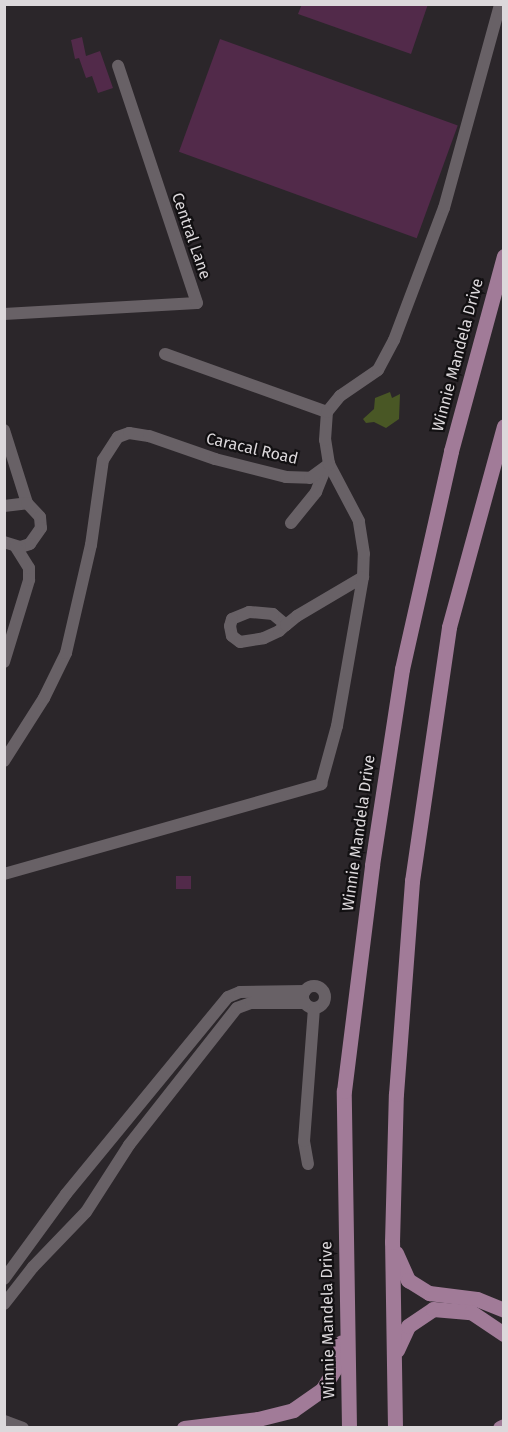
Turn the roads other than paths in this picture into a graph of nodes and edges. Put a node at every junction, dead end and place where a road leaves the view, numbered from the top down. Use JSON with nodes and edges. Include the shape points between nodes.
{"nodes":[{"id":1,"x":500,"y":4,"type":"edge"},
{"id":2,"x":118,"y":66,"type":"dead end"},
{"id":3,"x":504,"y":256,"type":"edge"},
{"id":4,"x":4,"y":314,"type":"edge"},
{"id":5,"x":165,"y":354,"type":"dead end"},
{"id":6,"x":327,"y":412,"type":"junction"},
{"id":7,"x":504,"y":426,"type":"edge"},
{"id":8,"x":4,"y":430,"type":"edge"},
{"id":9,"x":326,"y":468,"type":"junction"},
{"id":10,"x":27,"y":503,"type":"junction"},
{"id":11,"x":5,"y":505,"type":"edge"},
{"id":12,"x":291,"y":523,"type":"dead end"},
{"id":13,"x":10,"y":544,"type":"edge"},
{"id":14,"x":363,"y":578,"type":"junction"},
{"id":15,"x":286,"y":625,"type":"dead end"},
{"id":16,"x":4,"y":662,"type":"edge"},
{"id":17,"x":4,"y":762,"type":"edge"},
{"id":18,"x":4,"y":874,"type":"edge"},
{"id":19,"x":308,"y":1000,"type":"junction"},
{"id":20,"x":308,"y":1164,"type":"dead end"},
{"id":21,"x":392,"y":1242,"type":"junction"},
{"id":22,"x":8,"y":1284,"type":"edge"},
{"id":23,"x":4,"y":1304,"type":"edge"},
{"id":24,"x":346,"y":1307,"type":"junction"},
{"id":25,"x":504,"y":1310,"type":"edge"},
{"id":26,"x":504,"y":1334,"type":"edge"},
{"id":27,"x":394,"y":1364,"type":"junction"},
{"id":28,"x":4,"y":1421,"type":"edge"},
{"id":29,"x":395,"y":1423,"type":"edge"},
{"id":30,"x":349,"y":1424,"type":"edge"},
{"id":31,"x":23,"y":1428,"type":"edge"},
{"id":32,"x":184,"y":1428,"type":"edge"}],
"edges":[{"from":1,"to":6,"type":"street","via":[[444,208],[394,340],[378,370],[340,396]]},
{"from":2,"to":4,"type":"street","name":"Central Lane","via":[[197,303]]},
{"from":3,"to":24,"type":"main road","name":"Winnie Mandela Drive","via":[[451,450],[402,669],[372,865],[345,1090]]},
{"from":5,"to":6,"type":"street"},
{"from":6,"to":9,"type":"street"},
{"from":7,"to":21,"type":"main road","via":[[449,627],[423,791],[402,987]]},
{"from":8,"to":10,"type":"street"},
{"from":9,"to":12,"type":"street","via":[[316,492]]},
{"from":9,"to":14,"type":"street","via":[[359,521]]},
{"from":9,"to":17,"type":"street","name":"Caracal Road","via":[[310,478],[286,477],[215,459],[149,436],[129,433],[118,437],[103,460],[91,545],[66,653],[44,698]]},
{"from":10,"to":11,"type":"street"},
{"from":10,"to":13,"type":"street","via":[[40,518],[41,528],[30,544]]},
{"from":13,"to":16,"type":"street","via":[[29,568],[29,580]]},
{"from":14,"to":15,"type":"street"},
{"from":14,"to":18,"type":"street","via":[[337,726],[321,784]]},
{"from":19,"to":20,"type":"street","via":[[304,1141]]},
{"from":19,"to":22,"type":"street","via":[[251,1003],[237,1008],[129,1145],[86,1212]]},
{"from":19,"to":22,"type":"street","via":[[240,992],[228,997],[66,1194]]},
{"from":21,"to":25,"type":"main road","via":[[402,1271],[414,1285],[429,1293],[477,1299]]},
{"from":21,"to":27,"type":"main road"},
{"from":22,"to":23,"type":"street"},
{"from":24,"to":30,"type":"main road","name":"Winnie Mandela Drive"},
{"from":24,"to":32,"type":"main road","via":[[336,1367],[322,1390],[309,1401],[278,1416]]},
{"from":26,"to":27,"type":"main road","via":[[471,1312],[433,1309],[408,1326]]},
{"from":27,"to":29,"type":"main road"},
{"from":28,"to":31,"type":"street"}]}
